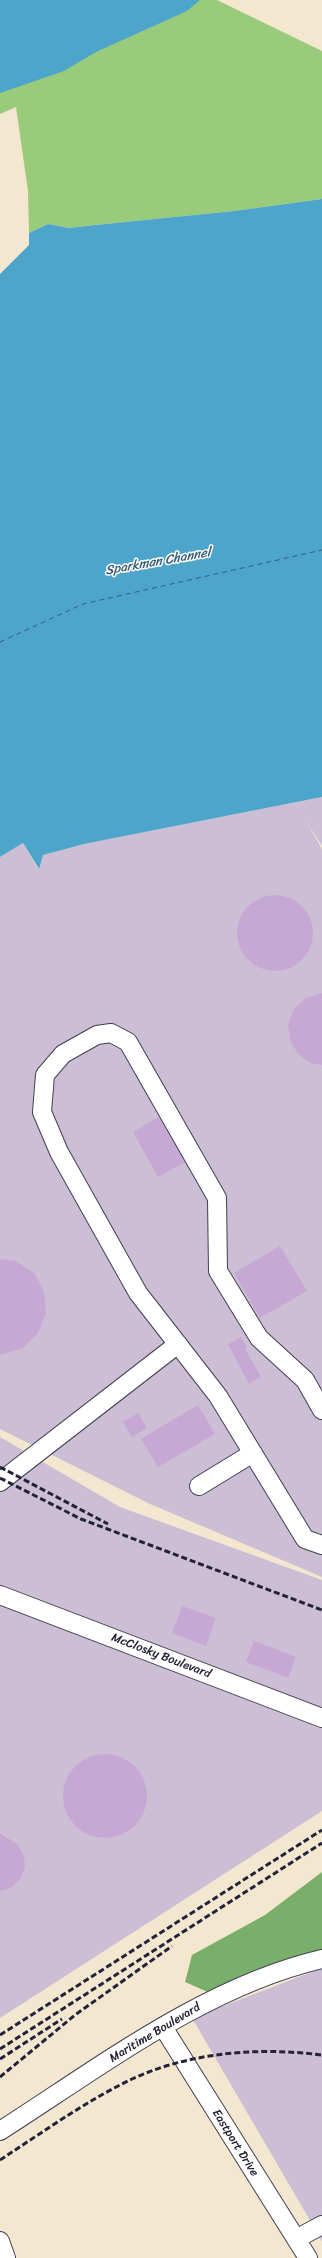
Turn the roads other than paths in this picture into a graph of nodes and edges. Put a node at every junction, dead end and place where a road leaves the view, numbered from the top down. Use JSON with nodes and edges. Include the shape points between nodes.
{"nodes":[{"id":1,"x":178,"y":1344,"type":"junction"},
{"id":2,"x":322,"y":1410,"type":"edge"},
{"id":3,"x":253,"y":1453,"type":"junction"},
{"id":4,"x":0,"y":1482,"type":"edge"},
{"id":5,"x":199,"y":1486,"type":"dead end"},
{"id":6,"x":322,"y":1545,"type":"edge"},
{"id":7,"x":0,"y":1595,"type":"edge"},
{"id":8,"x":322,"y":1718,"type":"edge"},
{"id":9,"x":322,"y":1959,"type":"edge"},
{"id":10,"x":163,"y":2027,"type":"junction"},
{"id":11,"x":0,"y":2131,"type":"edge"},
{"id":12,"x":322,"y":2225,"type":"edge"},
{"id":13,"x":296,"y":2239,"type":"junction"},
{"id":14,"x":0,"y":2241,"type":"edge"},
{"id":15,"x":6,"y":2258,"type":"edge"},
{"id":16,"x":308,"y":2258,"type":"edge"}],
"edges":[{"from":1,"to":2,"type":"street","via":[[138,1292],[59,1152],[42,1112],[46,1076],[63,1054],[97,1035],[111,1033],[128,1042],[217,1198],[218,1271],[259,1338],[305,1380]]},
{"from":1,"to":3,"type":"street","via":[[218,1396]]},
{"from":1,"to":4,"type":"street"},
{"from":3,"to":5,"type":"street"},
{"from":3,"to":6,"type":"street","via":[[306,1539]]},
{"from":7,"to":8,"type":"street","name":"McClosky Boulevard"},
{"from":9,"to":10,"type":"street","name":"Maritime Boulevard","via":[[255,1981],[203,2004]]},
{"from":10,"to":11,"type":"street","name":"Maritime Boulevard"},
{"from":10,"to":13,"type":"street","name":"Eastport Drive"},
{"from":12,"to":13,"type":"street"},
{"from":13,"to":16,"type":"street","name":"Eastport Drive"},
{"from":14,"to":15,"type":"street"}]}
